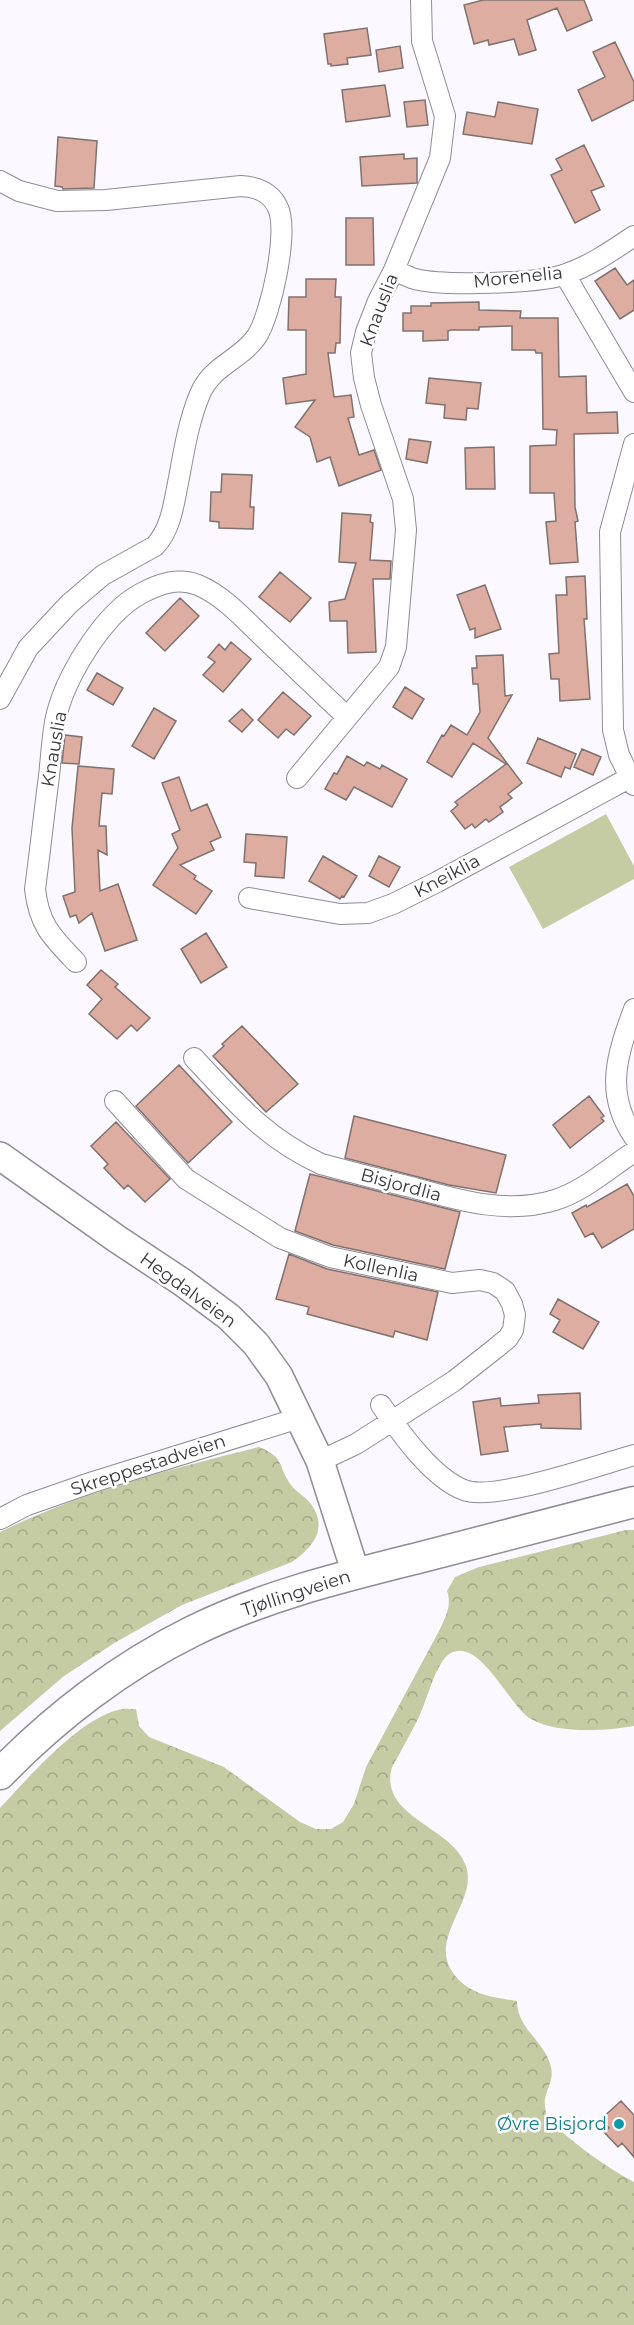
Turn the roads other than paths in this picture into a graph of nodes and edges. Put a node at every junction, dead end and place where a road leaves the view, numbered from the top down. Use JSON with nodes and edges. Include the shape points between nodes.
{"nodes":[{"id":1,"x":421,"y":0,"type":"edge"},
{"id":2,"x":0,"y":181,"type":"edge"},
{"id":3,"x":634,"y":236,"type":"edge"},
{"id":4,"x":394,"y":270,"type":"junction"},
{"id":5,"x":565,"y":275,"type":"junction"},
{"id":6,"x":634,"y":392,"type":"edge"},
{"id":7,"x":634,"y":444,"type":"edge"},
{"id":8,"x":0,"y":699,"type":"edge"},
{"id":9,"x":347,"y":717,"type":"junction"},
{"id":10,"x":297,"y":778,"type":"dead end"},
{"id":11,"x":632,"y":782,"type":"edge"},
{"id":12,"x":249,"y":898,"type":"dead end"},
{"id":13,"x":76,"y":962,"type":"dead end"},
{"id":14,"x":634,"y":1010,"type":"edge"},
{"id":15,"x":194,"y":1058,"type":"dead end"},
{"id":16,"x":115,"y":1101,"type":"dead end"},
{"id":17,"x":634,"y":1137,"type":"edge"},
{"id":18,"x":634,"y":1152,"type":"edge"},
{"id":19,"x":0,"y":1156,"type":"edge"},
{"id":20,"x":381,"y":1405,"type":"dead end"},
{"id":21,"x":299,"y":1418,"type":"junction"},
{"id":22,"x":392,"y":1421,"type":"junction"},
{"id":23,"x":634,"y":1455,"type":"edge"},
{"id":24,"x":320,"y":1461,"type":"junction"},
{"id":25,"x":634,"y":1502,"type":"edge"},
{"id":26,"x":0,"y":1519,"type":"edge"},
{"id":27,"x":356,"y":1574,"type":"junction"},
{"id":28,"x":0,"y":1774,"type":"edge"}],
"edges":[{"from":1,"to":4,"type":"street","name":"Knauslia","via":[[422,41],[445,116],[440,158]]},
{"from":2,"to":8,"type":"street","via":[[19,191],[57,201],[255,187],[273,200],[280,219],[276,276],[264,323],[256,338],[213,373],[200,393],[172,511],[160,541],[103,575],[69,604],[28,648]]},
{"from":3,"to":5,"type":"street","name":"Morenelia"},
{"from":4,"to":5,"type":"street","name":"Morenelia","via":[[416,279],[446,283]]},
{"from":4,"to":9,"type":"street","name":"Knauslia","via":[[370,321],[362,353],[371,405],[403,499],[406,530],[400,620],[389,667]]},
{"from":5,"to":6,"type":"street"},
{"from":7,"to":11,"type":"street","name":"Kneiklia","via":[[610,532],[613,730]]},
{"from":9,"to":10,"type":"street","name":"Knauslia"},
{"from":9,"to":13,"type":"street","name":"Knauslia","via":[[234,609],[201,586],[170,582],[124,605],[79,664],[55,720],[35,889],[43,924]]},
{"from":11,"to":12,"type":"street","name":"Kneiklia","via":[[393,904],[368,913],[340,914]]},
{"from":14,"to":17,"type":"street","via":[[616,1065],[615,1085],[620,1108]]},
{"from":15,"to":18,"type":"street","name":"Bisjordlia","via":[[252,1120],[303,1155],[321,1164],[453,1199],[488,1205],[535,1205],[576,1190]]},
{"from":16,"to":22,"type":"street","name":"Kollenlia","via":[[186,1179],[280,1238],[330,1257],[452,1283],[480,1280],[504,1291],[515,1316],[508,1338],[454,1381]]},
{"from":19,"to":21,"type":"street","name":"Hegdalveien","via":[[229,1317],[256,1344],[279,1376]]},
{"from":20,"to":22,"type":"street"},
{"from":21,"to":24,"type":"street","name":"Hegdalveien"},
{"from":21,"to":26,"type":"street","name":"Skreppestadveien","via":[[93,1482],[27,1505]]},
{"from":22,"to":23,"type":"street","via":[[435,1470],[463,1490],[479,1494]]},
{"from":22,"to":24,"type":"street","name":"Kollenlia"},
{"from":24,"to":27,"type":"street","name":"Hegdalveien"},
{"from":25,"to":27,"type":"main road","name":"Tjøllingveien"},
{"from":27,"to":28,"type":"main road","name":"Tjøllingveien","via":[[264,1601],[192,1631],[75,1707]]}]}
